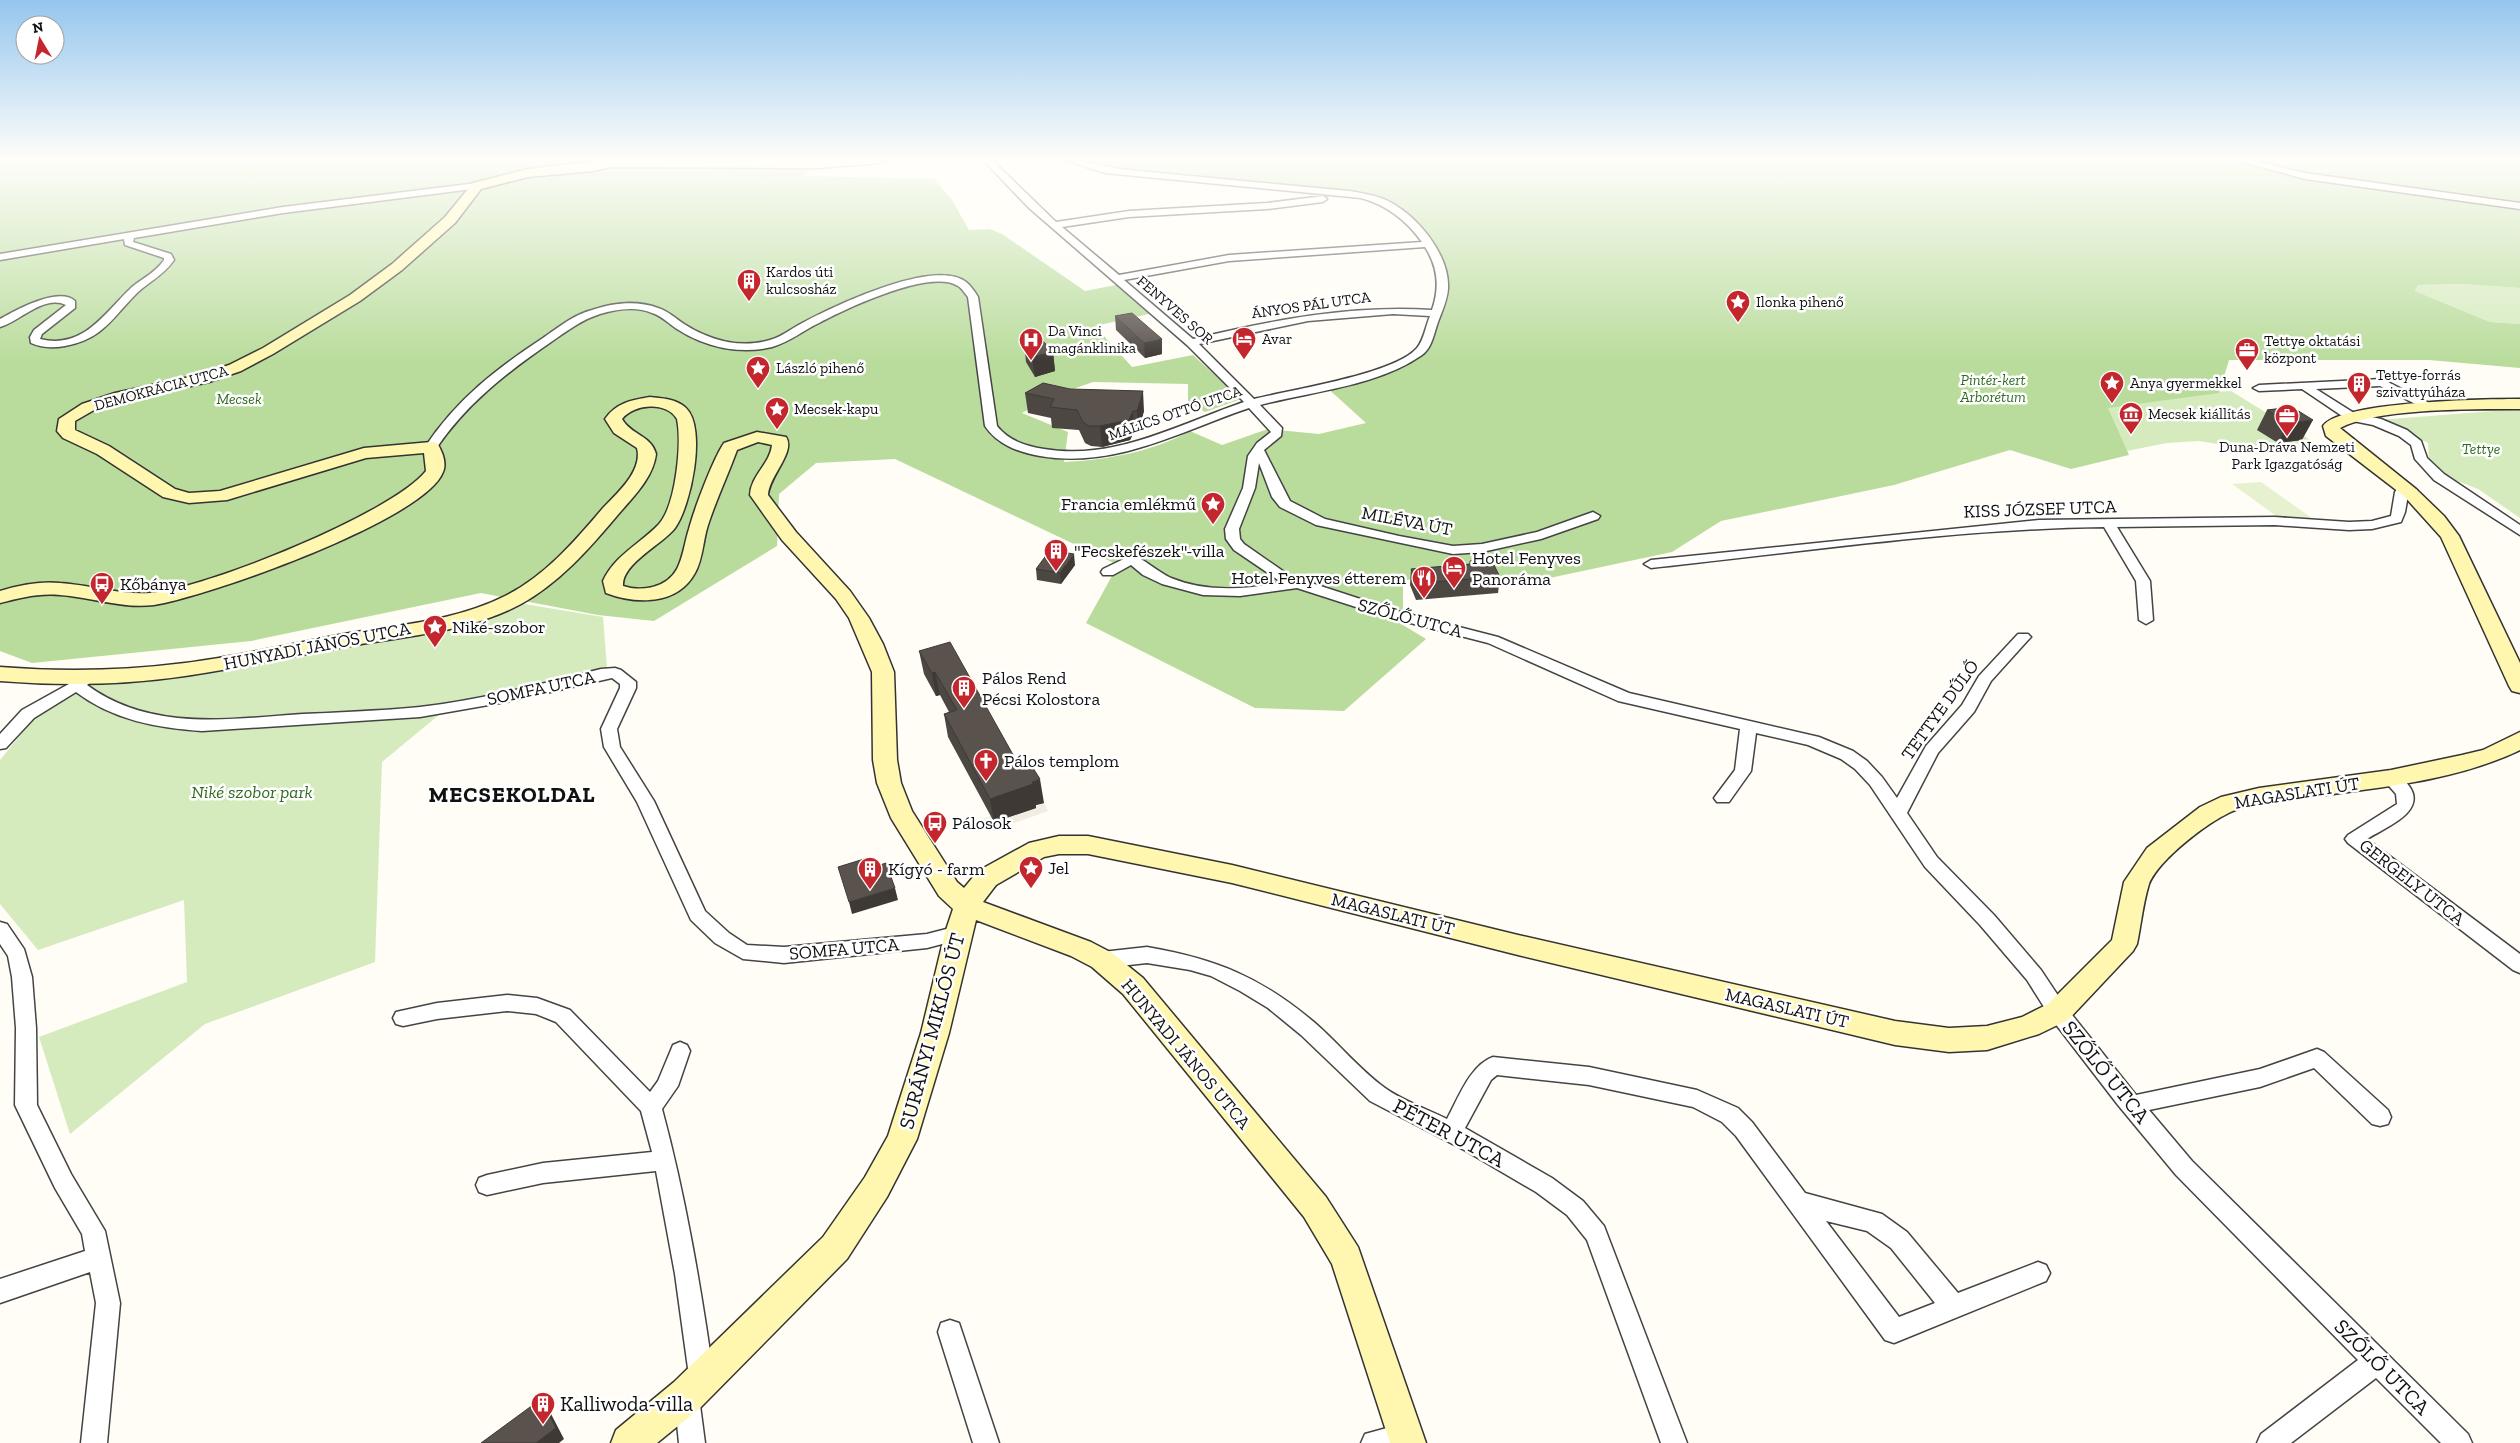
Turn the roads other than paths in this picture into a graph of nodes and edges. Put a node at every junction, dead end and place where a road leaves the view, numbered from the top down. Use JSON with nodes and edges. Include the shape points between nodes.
{"nodes":[{"id":1,"x":172,"y":227,"type":"edge"},
{"id":2,"x":442,"y":227,"type":"edge"},
{"id":3,"x":1057,"y":227,"type":"edge"},
{"id":4,"x":1414,"y":227,"type":"edge"},
{"id":5,"x":130,"y":234,"type":"junction"},
{"id":6,"x":1428,"y":244,"type":"junction"},
{"id":7,"x":0,"y":257,"type":"edge"},
{"id":8,"x":1115,"y":279,"type":"junction"},
{"id":9,"x":1436,"y":313,"type":"junction"},
{"id":10,"x":0,"y":324,"type":"edge"},
{"id":11,"x":1192,"y":343,"type":"junction"},
{"id":12,"x":2303,"y":385,"type":"junction"},
{"id":13,"x":2259,"y":388,"type":"dead end"},
{"id":14,"x":1253,"y":403,"type":"junction"},
{"id":15,"x":2520,"y":404,"type":"edge"},
{"id":16,"x":2431,"y":407,"type":"junction"},
{"id":17,"x":2354,"y":417,"type":"junction"},
{"id":18,"x":431,"y":447,"type":"junction"},
{"id":19,"x":1260,"y":468,"type":"junction"},
{"id":20,"x":2410,"y":490,"type":"junction"},
{"id":21,"x":1593,"y":516,"type":"dead end"},
{"id":22,"x":2109,"y":525,"type":"junction"},
{"id":23,"x":2520,"y":531,"type":"edge"},
{"id":24,"x":1651,"y":564,"type":"dead end"},
{"id":25,"x":1108,"y":572,"type":"dead end"},
{"id":26,"x":1294,"y":584,"type":"junction"},
{"id":27,"x":0,"y":597,"type":"edge"},
{"id":28,"x":2146,"y":620,"type":"dead end"},
{"id":29,"x":2023,"y":637,"type":"dead end"},
{"id":30,"x":0,"y":674,"type":"edge"},
{"id":31,"x":84,"y":681,"type":"junction"},
{"id":32,"x":2520,"y":686,"type":"edge"},
{"id":33,"x":1749,"y":727,"type":"junction"},
{"id":34,"x":2520,"y":739,"type":"edge"},
{"id":35,"x":0,"y":744,"type":"edge"},
{"id":36,"x":2391,"y":778,"type":"junction"},
{"id":37,"x":1723,"y":798,"type":"dead end"},
{"id":38,"x":1898,"y":814,"type":"junction"},
{"id":39,"x":963,"y":920,"type":"junction"},
{"id":40,"x":0,"y":928,"type":"edge"},
{"id":41,"x":1102,"y":960,"type":"junction"},
{"id":42,"x":2520,"y":965,"type":"edge"},
{"id":43,"x":2058,"y":1012,"type":"junction"},
{"id":44,"x":402,"y":1018,"type":"dead end"},
{"id":45,"x":680,"y":1051,"type":"dead end"},
{"id":46,"x":2131,"y":1105,"type":"junction"},
{"id":47,"x":651,"y":1107,"type":"junction"},
{"id":48,"x":2380,"y":1117,"type":"dead end"},
{"id":49,"x":1451,"y":1132,"type":"junction"},
{"id":50,"x":665,"y":1160,"type":"junction"},
{"id":51,"x":487,"y":1185,"type":"dead end"},
{"id":52,"x":1798,"y":1201,"type":"junction"},
{"id":53,"x":99,"y":1258,"type":"junction"},
{"id":54,"x":2038,"y":1273,"type":"dead end"},
{"id":55,"x":0,"y":1291,"type":"edge"},
{"id":56,"x":1954,"y":1307,"type":"junction"},
{"id":57,"x":950,"y":1332,"type":"dead end"},
{"id":58,"x":2376,"y":1362,"type":"junction"},
{"id":59,"x":694,"y":1388,"type":"junction"},
{"id":60,"x":1407,"y":1439,"type":"edge"},
{"id":61,"x":94,"y":1443,"type":"edge"},
{"id":62,"x":629,"y":1443,"type":"edge"},
{"id":63,"x":692,"y":1443,"type":"edge"},
{"id":64,"x":986,"y":1443,"type":"edge"},
{"id":65,"x":1374,"y":1443,"type":"edge"},
{"id":66,"x":1674,"y":1443,"type":"edge"},
{"id":67,"x":2270,"y":1443,"type":"edge"},
{"id":68,"x":2459,"y":1443,"type":"edge"}],
"edges":[{"from":1,"to":5,"type":"street"},
{"from":2,"to":18,"type":"street","name":"DEMOKRÁCIA UTCA","via":[[355,298],[268,351],[235,368],[203,379],[88,407],[67,419],[64,425],[69,434],[103,450],[169,493],[188,498],[221,496],[364,453]]},
{"from":3,"to":8,"type":"street","name":"FENYVES SOR"},
{"from":4,"to":6,"type":"street","name":"MÁLICS OTTÓ UTCA"},
{"from":5,"to":7,"type":"street"},
{"from":5,"to":10,"type":"street","via":[[128,243],[168,256],[169,260],[88,337],[54,344],[36,341],[38,332],[71,306],[70,301],[34,305]]},
{"from":6,"to":8,"type":"street","via":[[1229,258]]},
{"from":6,"to":9,"type":"street","name":"MÁLICS OTTÓ UTCA","via":[[1436,257],[1443,288]]},
{"from":8,"to":11,"type":"street","name":"FENYVES SOR"},
{"from":9,"to":11,"type":"street","name":"ÁNYOS PÁL UTCA","via":[[1380,310],[1340,314],[1290,321]]},
{"from":9,"to":14,"type":"street","name":"MÁLICS OTTÓ UTCA","via":[[1422,350],[1401,363],[1379,372]]},
{"from":11,"to":14,"type":"street","name":"FENYVES SOR"},
{"from":12,"to":13,"type":"street"},
{"from":12,"to":16,"type":"street","via":[[2382,382]]},
{"from":12,"to":17,"type":"street"},
{"from":14,"to":18,"type":"street","name":"MÁLICS OTTÓ UTCA","via":[[1114,452],[1066,456],[1021,448],[1002,438],[991,426],[971,292],[964,285],[950,280],[923,279],[870,297],[805,326],[783,340],[749,347],[722,346],[704,339],[652,309],[623,307],[591,313],[500,372],[465,404]]},
{"from":14,"to":19,"type":"street","name":"SZŐLŐ UTCA","via":[[1277,433],[1254,456]]},
{"from":15,"to":16,"type":"street"},
{"from":16,"to":17,"type":"street"},
{"from":17,"to":20,"type":"street","via":[[2337,420],[2331,426],[2332,432]]},
{"from":17,"to":23,"type":"street","via":[[2377,422],[2412,439],[2417,444],[2421,459],[2439,477]]},
{"from":18,"to":27,"type":"street","via":[[436,461],[434,474],[427,484],[397,506],[218,583],[192,592],[136,601],[49,588]]},
{"from":19,"to":21,"type":"street","name":"MILÉVA ÚT","via":[[1278,497],[1300,514],[1321,522],[1453,550],[1482,548],[1541,535]]},
{"from":19,"to":26,"type":"street","name":"SZŐLŐ UTCA","via":[[1232,529],[1233,539],[1258,562]]},
{"from":20,"to":22,"type":"street","name":"KISS JÓZSEF UTCA","via":[[2400,496],[2396,519],[2372,525],[2275,521]]},
{"from":20,"to":32,"type":"street","via":[[2450,536]]},
{"from":22,"to":24,"type":"street","name":"KISS JÓZSEF UTCA","via":[[2038,524],[1983,528]]},
{"from":22,"to":28,"type":"street","via":[[2143,582]]},
{"from":25,"to":26,"type":"street","via":[[1132,559],[1149,573],[1210,591],[1241,593]]},
{"from":26,"to":33,"type":"street","name":"SZŐLŐ UTCA","via":[[1493,640],[1624,697]]},
{"from":29,"to":38,"type":"street","name":"TETTYE DŰLŐ","via":[[1985,679],[1968,708],[1932,750]]},
{"from":30,"to":31,"type":"street","name":"HUNYADI JÁNOS UTCA"},
{"from":31,"to":35,"type":"street","via":[[28,714]]},
{"from":31,"to":39,"type":"street","name":"SOMFA UTCA","via":[[98,702],[168,724],[202,726],[420,712],[615,673],[628,682],[628,688],[610,730],[612,747],[645,801],[698,915],[722,938],[743,952],[784,955],[927,941]]},
{"from":31,"to":39,"type":"street","name":"HUNYADI JÁNOS UTCA","via":[[209,666],[444,622],[512,601],[536,585],[584,540],[629,490],[644,467],[647,452],[644,445],[614,424],[616,414],[636,404],[664,403],[679,409],[685,419],[687,440],[679,505],[668,525],[615,572],[611,584],[613,589],[638,596],[658,593],[671,586],[686,572],[699,525],[730,447],[757,438],[780,441],[778,454],[761,477],[759,495],[774,518],[843,595],[859,618],[883,672],[885,760],[889,783],[900,812],[948,889]]},
{"from":33,"to":37,"type":"street","via":[[1743,771]]},
{"from":33,"to":38,"type":"street","name":"SZŐLŐ UTCA","via":[[1813,741],[1848,755],[1876,781]]},
{"from":34,"to":36,"type":"street","name":"MAGASLATI ÚT","via":[[2491,755]]},
{"from":36,"to":42,"type":"street","name":"GERGELY UTCA","via":[[2406,793],[2408,799],[2404,806],[2354,839]]},
{"from":36,"to":43,"type":"street","name":"MAGASLATI ÚT","via":[[2259,796],[2230,803],[2209,813],[2156,854],[2137,882],[2124,944]]},
{"from":38,"to":43,"type":"street","name":"SZŐLŐ UTCA","via":[[1931,862],[2028,968]]},
{"from":39,"to":41,"type":"street","name":"HUNYADI JÁNOS UTCA","via":[[1032,928]]},
{"from":39,"to":43,"type":"street","name":"MAGASLATI ÚT","via":[[978,887],[1009,864],[1038,849],[1088,845],[1232,874],[1895,1033],[1949,1040],[1988,1038],[2029,1026]]},
{"from":39,"to":59,"type":"street","name":"SURÁNYI MIKLÓS ÚT","via":[[935,1032],[902,1139],[876,1187],[835,1248]]},
{"from":40,"to":53,"type":"street","via":[[17,954],[22,977],[26,1105],[62,1181],[93,1231]]},
{"from":41,"to":49,"type":"street","name":"PÉTER UTCA","via":[[1147,955],[1190,962],[1218,971],[1275,1002],[1378,1095]]},
{"from":41,"to":60,"type":"street","name":"HUNYADI JÁNOS UTCA","via":[[1133,986],[1314,1207],[1346,1258]]},
{"from":43,"to":46,"type":"street","name":"SZŐLŐ UTCA"},
{"from":44,"to":47,"type":"street","via":[[507,1003],[563,1016]]},
{"from":45,"to":47,"type":"street","via":[[668,1086]]},
{"from":46,"to":48,"type":"street","via":[[2260,1078],[2317,1058]]},
{"from":46,"to":58,"type":"street","name":"SZŐLŐ UTCA","via":[[2184,1168]]},
{"from":47,"to":50,"type":"street"},
{"from":49,"to":52,"type":"street","via":[[1484,1074],[1493,1066],[1628,1083],[1697,1098],[1730,1115]]},
{"from":49,"to":66,"type":"street","name":"PÉTER UTCA","via":[[1551,1191],[1575,1208],[1596,1234]]},
{"from":50,"to":51,"type":"street","via":[[543,1173]]},
{"from":50,"to":59,"type":"street","via":[[687,1274]]},
{"from":52,"to":56,"type":"street","via":[[1874,1222],[1899,1240]]},
{"from":52,"to":56,"type":"street","via":[[1894,1331]]},
{"from":53,"to":55,"type":"street"},
{"from":53,"to":61,"type":"street","via":[[108,1303]]},
{"from":54,"to":56,"type":"street"},
{"from":57,"to":64,"type":"street"},
{"from":58,"to":67,"type":"street"},
{"from":58,"to":68,"type":"street","name":"SZŐLŐ UTCA"},
{"from":59,"to":62,"type":"street","name":"SURÁNYI MIKLÓS ÚT"},
{"from":59,"to":63,"type":"street"},
{"from":60,"to":65,"type":"street"}]}
